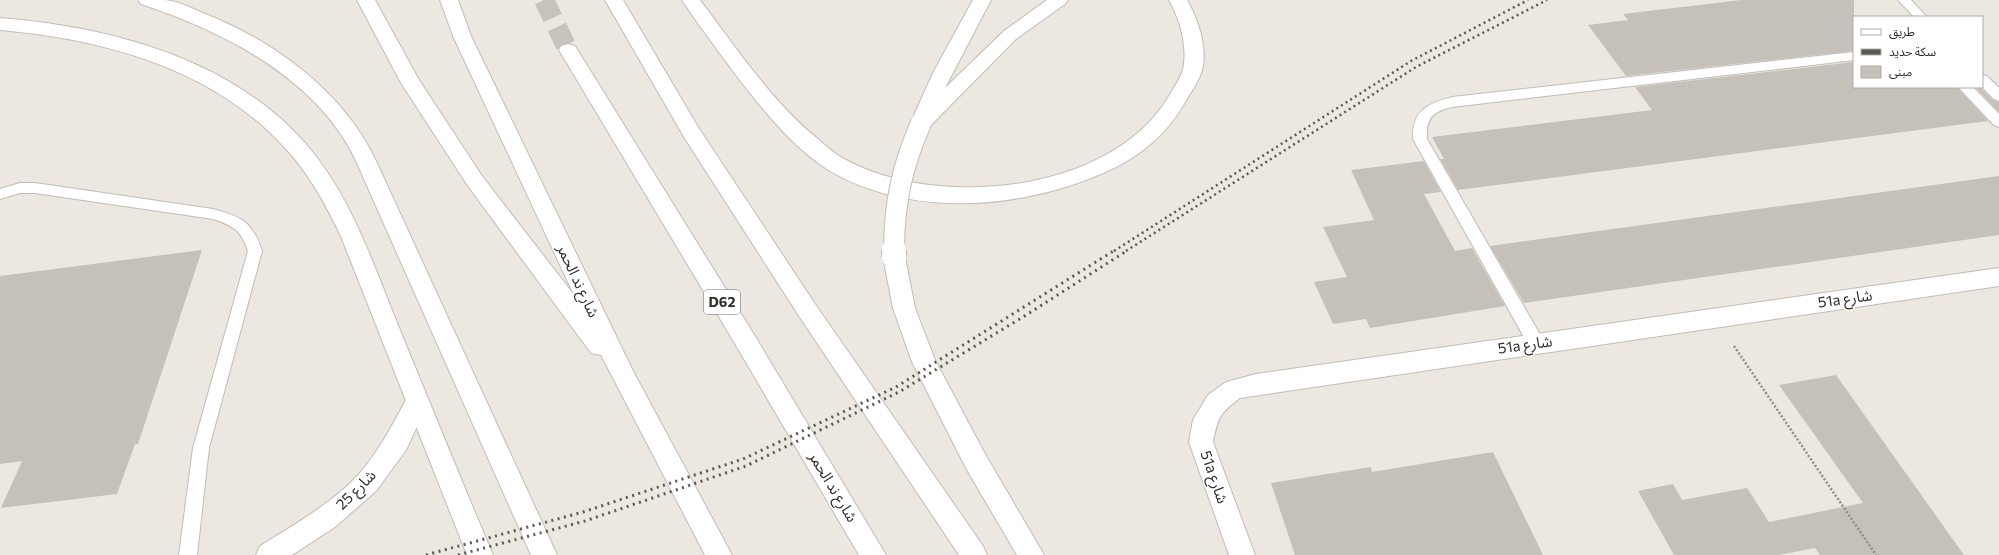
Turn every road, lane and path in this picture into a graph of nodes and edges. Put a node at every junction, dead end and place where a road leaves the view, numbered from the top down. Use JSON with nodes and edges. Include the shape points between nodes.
{"nodes":[{"id":1,"x":147,"y":0,"type":"edge"},
{"id":2,"x":366,"y":0,"type":"edge"},
{"id":3,"x":449,"y":0,"type":"edge"},
{"id":4,"x":614,"y":0,"type":"edge"},
{"id":5,"x":691,"y":0,"type":"edge"},
{"id":6,"x":982,"y":0,"type":"edge"},
{"id":7,"x":1059,"y":0,"type":"edge"},
{"id":8,"x":1178,"y":0,"type":"edge"},
{"id":9,"x":1904,"y":0,"type":"edge"},
{"id":10,"x":1920,"y":16,"type":"edge"},
{"id":11,"x":0,"y":24,"type":"edge"},
{"id":12,"x":568,"y":50,"type":"tunnel mouth"},
{"id":13,"x":1853,"y":56,"type":"edge"},
{"id":14,"x":1983,"y":80,"type":"edge"},
{"id":15,"x":1966,"y":88,"type":"edge"},
{"id":16,"x":1999,"y":96,"type":"edge"},
{"id":17,"x":1999,"y":122,"type":"edge"},
{"id":18,"x":921,"y":123,"type":"junction"},
{"id":19,"x":0,"y":194,"type":"edge"},
{"id":20,"x":1999,"y":277,"type":"edge"},
{"id":21,"x":1715,"y":318,"type":"junction"},
{"id":22,"x":1536,"y":343,"type":"junction"},
{"id":23,"x":624,"y":378,"type":"junction"},
{"id":24,"x":417,"y":402,"type":"junction"},
{"id":25,"x":278,"y":554,"type":"edge"},
{"id":26,"x":188,"y":555,"type":"edge"},
{"id":27,"x":480,"y":555,"type":"edge"},
{"id":28,"x":544,"y":555,"type":"edge"},
{"id":29,"x":720,"y":555,"type":"edge"},
{"id":30,"x":873,"y":555,"type":"edge"},
{"id":31,"x":974,"y":555,"type":"edge"},
{"id":32,"x":1031,"y":555,"type":"edge"},
{"id":33,"x":1242,"y":555,"type":"edge"},
{"id":34,"x":1876,"y":555,"type":"edge"}],
"edges":[{"from":1,"to":28,"type":"main road","via":[[176,8],[221,27],[262,49],[298,76],[331,109],[358,146]]},
{"from":2,"to":23,"type":"main road","via":[[411,83],[475,181]]},
{"from":3,"to":23,"type":"main road","name":"شارع ند الحمر","via":[[462,36]]},
{"from":4,"to":31,"type":"main road","via":[[691,132],[807,310]]},
{"from":5,"to":8,"type":"main road","via":[[772,108],[802,139],[840,167],[882,184],[946,195],[1005,193],[1061,182],[1111,162],[1150,135],[1178,103],[1193,68],[1192,35]]},
{"from":6,"to":18,"type":"main road","via":[[932,94]]},
{"from":7,"to":18,"type":"main road","via":[[1010,35]]},
{"from":9,"to":10,"type":"lane"},
{"from":11,"to":24,"type":"main road","via":[[80,34],[143,51],[200,74],[251,105],[294,143],[329,191],[355,247]]},
{"from":12,"to":30,"type":"main road","name":"شارع ند الحمر","number":"D62"},
{"from":13,"to":22,"type":"lane","via":[[1452,102],[1429,110],[1422,118],[1419,128],[1420,139]]},
{"from":14,"to":16,"type":"lane"},
{"from":15,"to":17,"type":"lane"},
{"from":18,"to":32,"type":"main road","bridge":true,"via":[[907,154],[898,186],[893,220],[894,257],[904,308],[924,362],[976,462]]},
{"from":19,"to":26,"type":"lane","via":[[20,188],[35,188],[213,214],[235,221],[250,233],[255,251],[201,448]]},
{"from":20,"to":21,"type":"main road","name":"51a شارع"},
{"from":21,"to":22,"type":"main road","name":"51a شارع"},
{"from":21,"to":34,"type":"path"},
{"from":22,"to":33,"type":"main road","name":"51a شارع","via":[[1234,389],[1216,402],[1205,420],[1202,442]]},
{"from":23,"to":29,"type":"main road","name":"شارع ند الحمر"},
{"from":24,"to":25,"type":"main road","name":"شارع 25","via":[[397,442],[367,483],[326,519]]},
{"from":24,"to":27,"type":"main road"}]}
